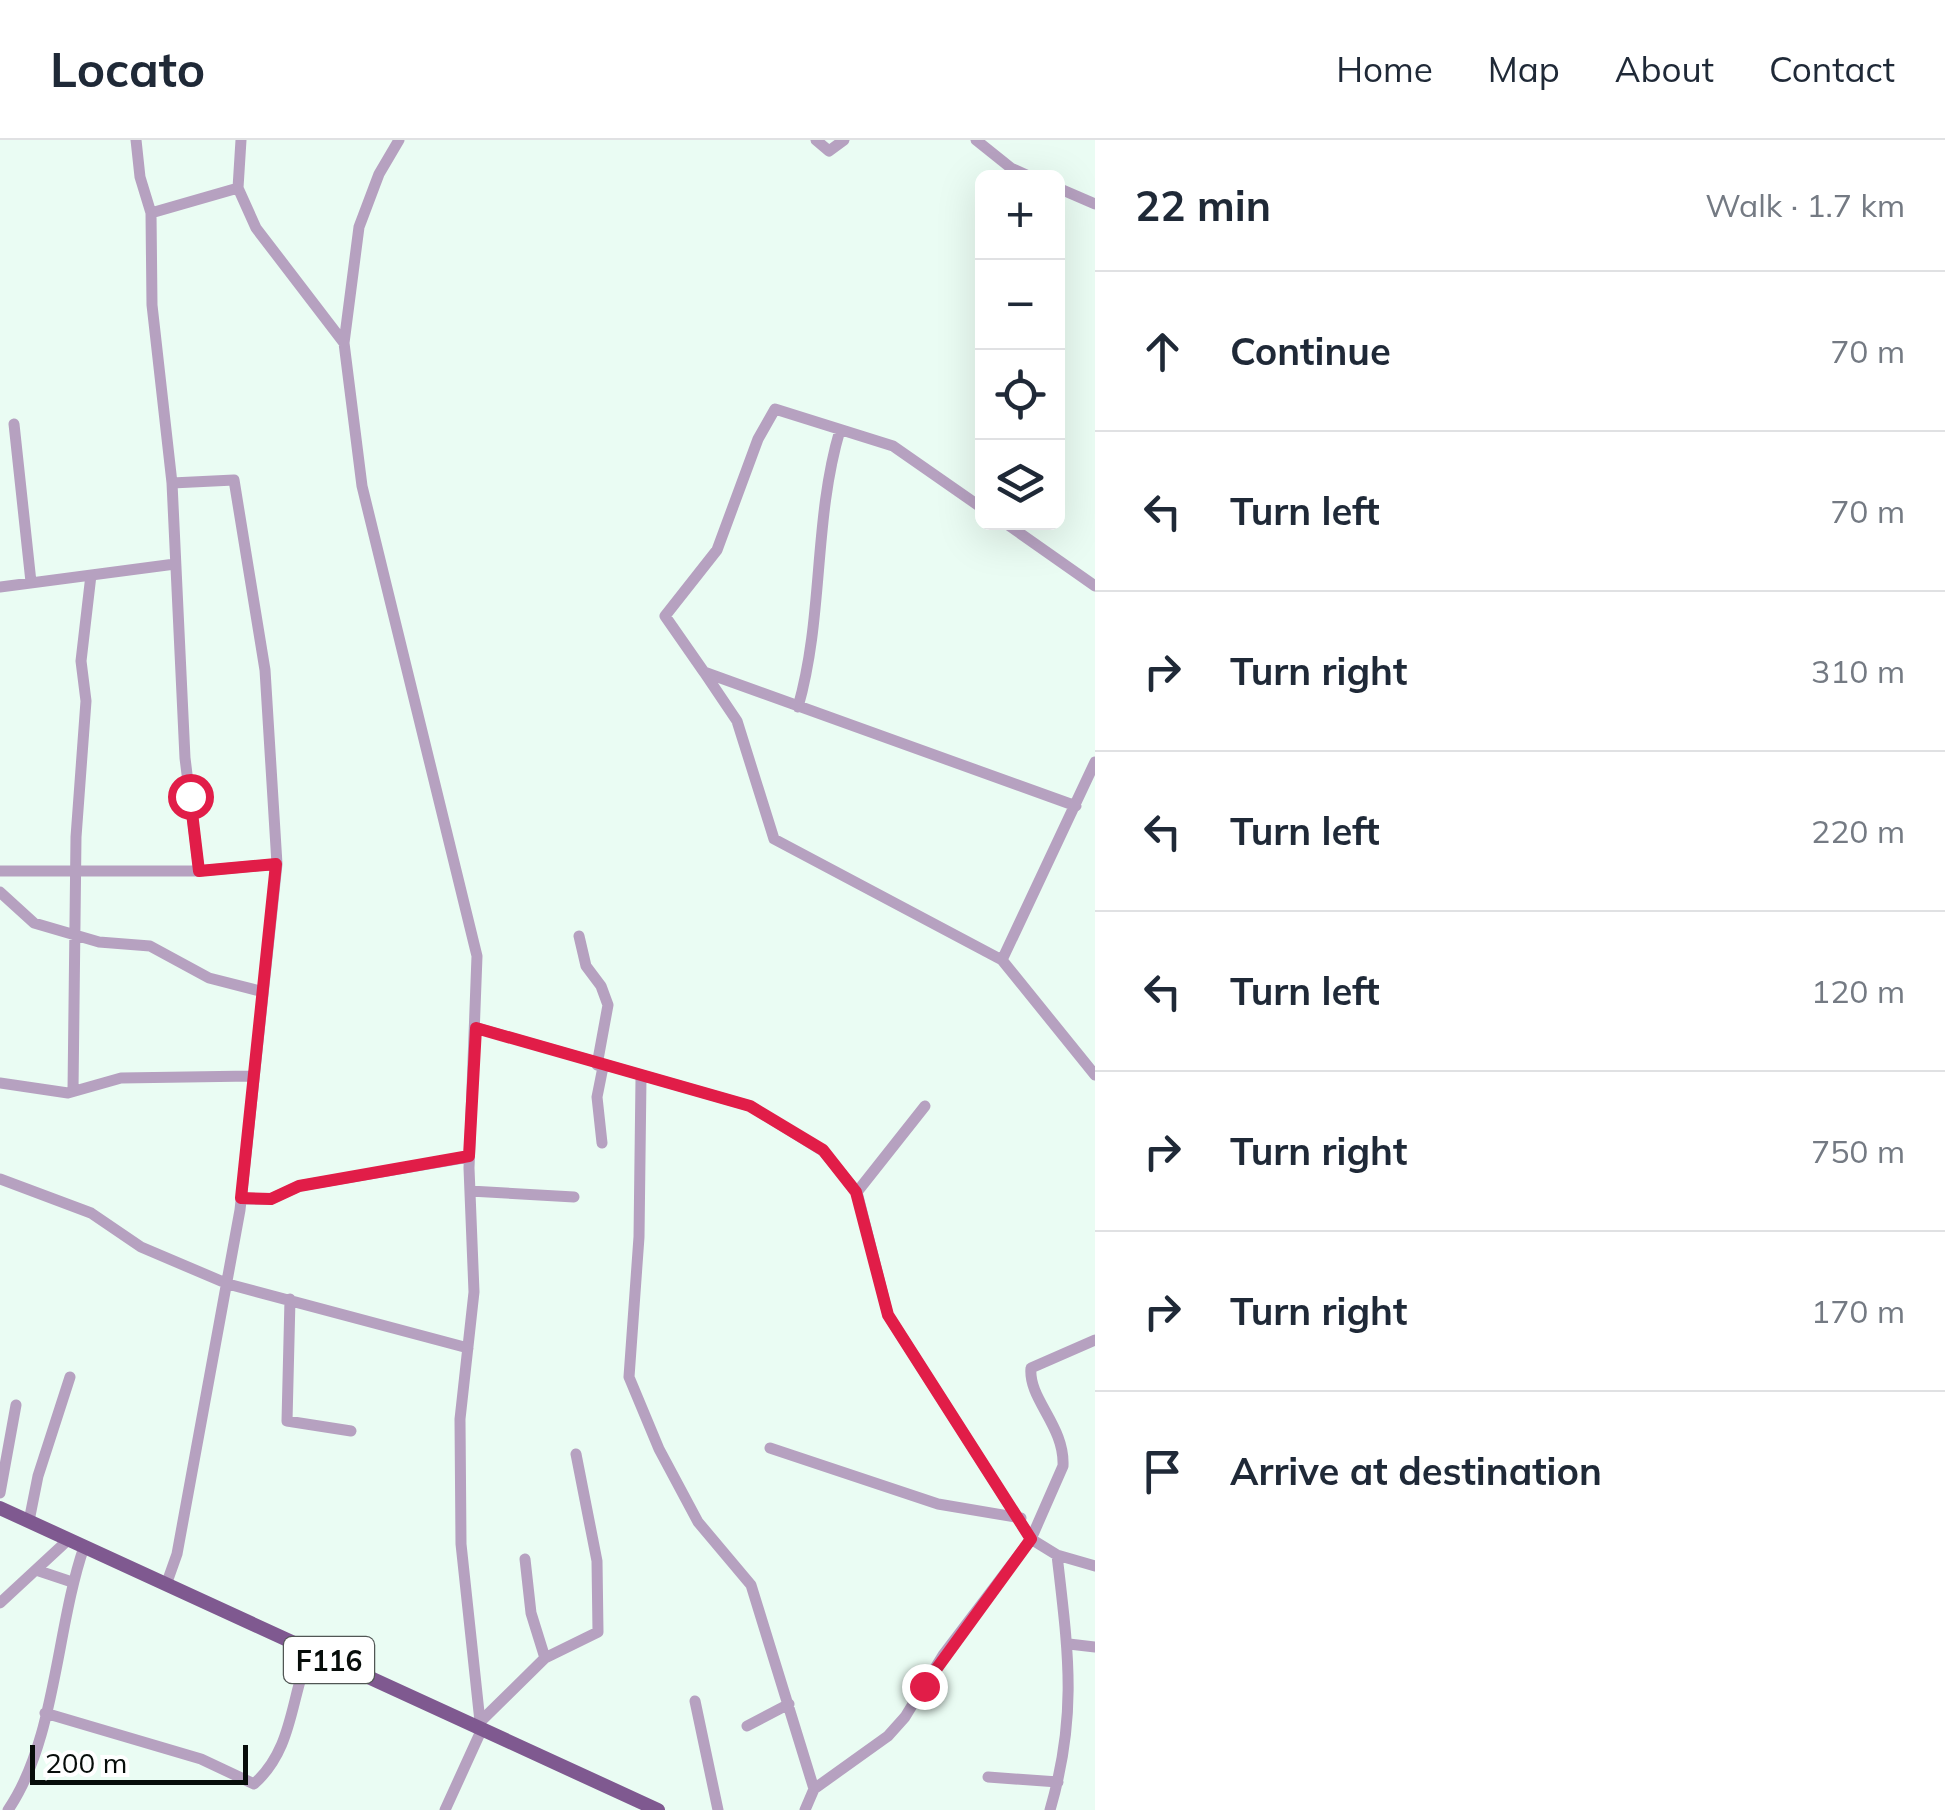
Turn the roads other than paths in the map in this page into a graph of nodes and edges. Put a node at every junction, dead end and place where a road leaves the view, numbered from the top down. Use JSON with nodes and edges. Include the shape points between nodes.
{"nodes":[{"id":1,"x":136,"y":140,"type":"edge"},
{"id":2,"x":241,"y":140,"type":"edge"},
{"id":3,"x":400,"y":140,"type":"edge"},
{"id":4,"x":816,"y":140,"type":"edge"},
{"id":5,"x":844,"y":140,"type":"edge"},
{"id":6,"x":976,"y":140,"type":"edge"},
{"id":7,"x":1015,"y":170,"type":"edge"},
{"id":8,"x":238,"y":188,"type":"junction"},
{"id":9,"x":1065,"y":191,"type":"edge"},
{"id":10,"x":1095,"y":204,"type":"edge"},
{"id":11,"x":151,"y":213,"type":"junction"},
{"id":12,"x":344,"y":343,"type":"junction"},
{"id":13,"x":14,"y":424,"type":"dead end"},
{"id":14,"x":840,"y":430,"type":"junction"},
{"id":15,"x":172,"y":483,"type":"junction"},
{"id":16,"x":975,"y":503,"type":"edge"},
{"id":17,"x":1015,"y":530,"type":"edge"},
{"id":18,"x":175,"y":564,"type":"junction"},
{"id":19,"x":90,"y":575,"type":"junction"},
{"id":20,"x":31,"y":582,"type":"junction"},
{"id":21,"x":1095,"y":586,"type":"edge"},
{"id":22,"x":0,"y":587,"type":"edge"},
{"id":23,"x":704,"y":672,"type":"junction"},
{"id":24,"x":798,"y":707,"type":"junction"},
{"id":25,"x":1095,"y":762,"type":"edge"},
{"id":26,"x":1076,"y":806,"type":"junction"},
{"id":27,"x":276,"y":864,"type":"junction"},
{"id":28,"x":0,"y":871,"type":"edge"},
{"id":29,"x":199,"y":871,"type":"junction"},
{"id":30,"x":77,"y":873,"type":"junction"},
{"id":31,"x":0,"y":892,"type":"edge"},
{"id":32,"x":77,"y":934,"type":"junction"},
{"id":33,"x":579,"y":936,"type":"dead end"},
{"id":34,"x":1002,"y":960,"type":"junction"},
{"id":35,"x":260,"y":991,"type":"junction"},
{"id":36,"x":476,"y":1028,"type":"junction"},
{"id":37,"x":600,"y":1066,"type":"junction"},
{"id":38,"x":1095,"y":1075,"type":"edge"},
{"id":39,"x":252,"y":1076,"type":"junction"},
{"id":40,"x":641,"y":1078,"type":"junction"},
{"id":41,"x":0,"y":1083,"type":"edge"},
{"id":42,"x":74,"y":1091,"type":"junction"},
{"id":43,"x":924,"y":1106,"type":"dead end"},
{"id":44,"x":602,"y":1144,"type":"dead end"},
{"id":45,"x":469,"y":1156,"type":"junction"},
{"id":46,"x":0,"y":1179,"type":"edge"},
{"id":47,"x":470,"y":1192,"type":"junction"},
{"id":48,"x":856,"y":1192,"type":"junction"},
{"id":49,"x":241,"y":1198,"type":"junction"},
{"id":50,"x":574,"y":1198,"type":"dead end"},
{"id":51,"x":228,"y":1284,"type":"junction"},
{"id":52,"x":290,"y":1299,"type":"junction"},
{"id":53,"x":1095,"y":1340,"type":"edge"},
{"id":54,"x":468,"y":1348,"type":"junction"},
{"id":55,"x":70,"y":1378,"type":"dead end"},
{"id":56,"x":16,"y":1405,"type":"dead end"},
{"id":57,"x":351,"y":1432,"type":"dead end"},
{"id":58,"x":770,"y":1448,"type":"dead end"},
{"id":59,"x":576,"y":1454,"type":"dead end"},
{"id":60,"x":0,"y":1493,"type":"edge"},
{"id":61,"x":0,"y":1508,"type":"edge"},
{"id":62,"x":1021,"y":1518,"type":"junction"},
{"id":63,"x":29,"y":1522,"type":"junction"},
{"id":64,"x":1031,"y":1539,"type":"junction"},
{"id":65,"x":68,"y":1540,"type":"junction"},
{"id":66,"x":84,"y":1547,"type":"junction"},
{"id":67,"x":1057,"y":1555,"type":"junction"},
{"id":68,"x":525,"y":1560,"type":"dead end"},
{"id":69,"x":1095,"y":1566,"type":"edge"},
{"id":70,"x":39,"y":1571,"type":"junction"},
{"id":71,"x":72,"y":1582,"type":"junction"},
{"id":72,"x":166,"y":1585,"type":"junction"},
{"id":73,"x":0,"y":1603,"type":"edge"},
{"id":74,"x":1069,"y":1644,"type":"junction"},
{"id":75,"x":1095,"y":1646,"type":"edge"},
{"id":76,"x":310,"y":1651,"type":"junction"},
{"id":77,"x":545,"y":1658,"type":"junction"},
{"id":78,"x":695,"y":1700,"type":"dead end"},
{"id":79,"x":789,"y":1704,"type":"junction"},
{"id":80,"x":45,"y":1713,"type":"junction"},
{"id":81,"x":480,"y":1726,"type":"junction"},
{"id":82,"x":746,"y":1726,"type":"dead end"},
{"id":83,"x":988,"y":1778,"type":"dead end"},
{"id":84,"x":1058,"y":1782,"type":"junction"},
{"id":85,"x":814,"y":1789,"type":"junction"},
{"id":86,"x":8,"y":1810,"type":"edge"},
{"id":87,"x":445,"y":1810,"type":"edge"},
{"id":88,"x":658,"y":1810,"type":"edge"},
{"id":89,"x":718,"y":1810,"type":"edge"},
{"id":90,"x":806,"y":1810,"type":"edge"},
{"id":91,"x":1050,"y":1810,"type":"edge"}],
"edges":[{"from":1,"to":11,"type":"street"},
{"from":2,"to":8,"type":"street"},
{"from":3,"to":12,"type":"street","via":[[359,226]]},
{"from":4,"to":5,"type":"street","via":[[828,151]]},
{"from":6,"to":7,"type":"street"},
{"from":8,"to":11,"type":"street"},
{"from":8,"to":12,"type":"street","via":[[256,228]]},
{"from":9,"to":10,"type":"street"},
{"from":11,"to":15,"type":"street","via":[[152,305]]},
{"from":12,"to":36,"type":"street","via":[[362,486],[477,956]]},
{"from":13,"to":20,"type":"street"},
{"from":14,"to":16,"type":"street","via":[[893,446]]},
{"from":14,"to":23,"type":"street","via":[[775,410],[758,439],[718,550],[665,616]]},
{"from":14,"to":24,"type":"street","via":[[818,546],[815,632]]},
{"from":15,"to":18,"type":"street"},
{"from":15,"to":27,"type":"street","via":[[234,480],[265,670]]},
{"from":17,"to":21,"type":"street"},
{"from":18,"to":19,"type":"street"},
{"from":18,"to":29,"type":"street","via":[[185,758]]},
{"from":19,"to":20,"type":"street"},
{"from":19,"to":30,"type":"street"},
{"from":20,"to":22,"type":"street"},
{"from":23,"to":24,"type":"street"},
{"from":23,"to":34,"type":"street","via":[[737,721],[774,839]]},
{"from":24,"to":26,"type":"street"},
{"from":25,"to":26,"type":"street"},
{"from":26,"to":34,"type":"street"},
{"from":27,"to":29,"type":"street"},
{"from":27,"to":35,"type":"street"},
{"from":28,"to":30,"type":"street"},
{"from":29,"to":30,"type":"street"},
{"from":30,"to":32,"type":"street"},
{"from":31,"to":32,"type":"street","via":[[34,924]]},
{"from":32,"to":35,"type":"street","via":[[150,946],[209,978]]},
{"from":32,"to":42,"type":"street"},
{"from":33,"to":37,"type":"street","via":[[586,966],[608,1005]]},
{"from":34,"to":38,"type":"street"},
{"from":35,"to":39,"type":"street"},
{"from":36,"to":37,"type":"street"},
{"from":36,"to":45,"type":"street"},
{"from":37,"to":40,"type":"street"},
{"from":37,"to":44,"type":"street"},
{"from":39,"to":42,"type":"street","via":[[121,1078]]},
{"from":39,"to":49,"type":"street"},
{"from":40,"to":48,"type":"street","via":[[750,1106],[823,1150]]},
{"from":40,"to":79,"type":"street","via":[[630,1377],[698,1522],[750,1585]]},
{"from":41,"to":42,"type":"street"},
{"from":43,"to":48,"type":"street"},
{"from":45,"to":47,"type":"street"},
{"from":45,"to":49,"type":"street","via":[[299,1186],[271,1199]]},
{"from":46,"to":51,"type":"street","via":[[92,1213],[141,1247]]},
{"from":47,"to":50,"type":"street"},
{"from":47,"to":54,"type":"street","via":[[474,1292]]},
{"from":48,"to":62,"type":"street","via":[[888,1315]]},
{"from":49,"to":51,"type":"street"},
{"from":51,"to":52,"type":"street"},
{"from":51,"to":72,"type":"street"},
{"from":52,"to":54,"type":"street"},
{"from":52,"to":57,"type":"street","via":[[286,1421]]},
{"from":53,"to":64,"type":"street","via":[[1029,1372],[1064,1454]]},
{"from":54,"to":81,"type":"street","via":[[460,1419],[461,1544]]},
{"from":55,"to":63,"type":"street"},
{"from":56,"to":60,"type":"street"},
{"from":58,"to":62,"type":"street","via":[[938,1504]]},
{"from":59,"to":77,"type":"street","via":[[596,1560],[598,1632]]},
{"from":61,"to":63,"type":"main road","number":"F116"},
{"from":62,"to":64,"type":"street"},
{"from":63,"to":65,"type":"main road","number":"F116"},
{"from":64,"to":67,"type":"street"},
{"from":64,"to":85,"type":"street","via":[[905,1717]]},
{"from":65,"to":66,"type":"main road","number":"F116"},
{"from":65,"to":70,"type":"street"},
{"from":66,"to":71,"type":"street"},
{"from":66,"to":72,"type":"main road","number":"F116"},
{"from":67,"to":69,"type":"street"},
{"from":67,"to":74,"type":"street"},
{"from":68,"to":77,"type":"street"},
{"from":70,"to":71,"type":"street"},
{"from":70,"to":73,"type":"street"},
{"from":71,"to":80,"type":"street"},
{"from":72,"to":76,"type":"main road","number":"F116"},
{"from":74,"to":75,"type":"street"},
{"from":74,"to":84,"type":"street","via":[[1068,1736]]},
{"from":76,"to":80,"type":"street","via":[[288,1733],[275,1762],[254,1784],[201,1759]]},
{"from":76,"to":81,"type":"main road","number":"F116"},
{"from":77,"to":81,"type":"street"},
{"from":78,"to":89,"type":"street"},
{"from":79,"to":82,"type":"street"},
{"from":79,"to":85,"type":"street"},
{"from":80,"to":86,"type":"street"},
{"from":81,"to":87,"type":"street"},
{"from":81,"to":88,"type":"main road","number":"F116"},
{"from":83,"to":84,"type":"street"},
{"from":84,"to":91,"type":"street"},
{"from":85,"to":90,"type":"street"}]}
